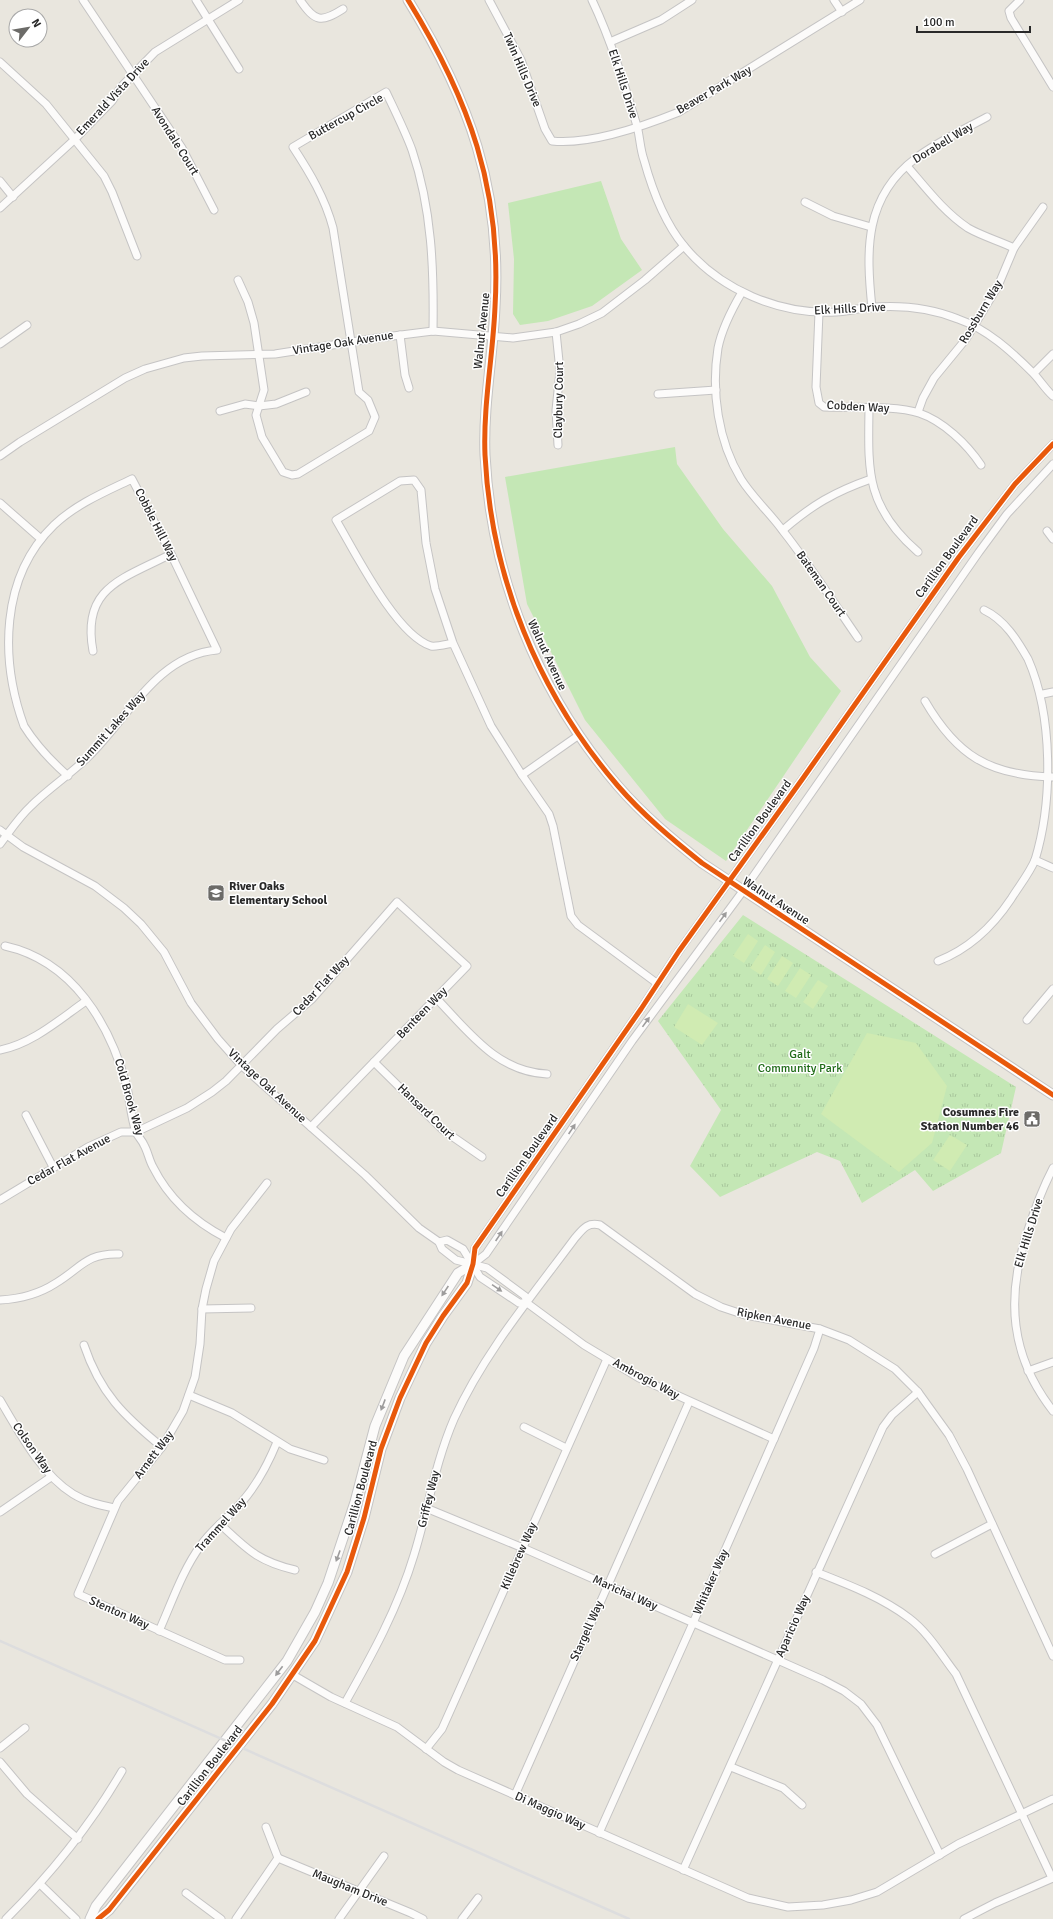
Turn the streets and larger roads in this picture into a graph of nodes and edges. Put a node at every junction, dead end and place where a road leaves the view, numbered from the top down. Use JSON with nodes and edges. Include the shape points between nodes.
{"nodes":[{"id":1,"x":83,"y":0,"type":"edge"},
{"id":2,"x":196,"y":0,"type":"edge"},
{"id":3,"x":239,"y":0,"type":"edge"},
{"id":4,"x":300,"y":0,"type":"edge"},
{"id":5,"x":408,"y":0,"type":"edge"},
{"id":6,"x":489,"y":0,"type":"edge"},
{"id":7,"x":592,"y":0,"type":"edge"},
{"id":8,"x":692,"y":0,"type":"edge"},
{"id":9,"x":834,"y":0,"type":"edge"},
{"id":10,"x":860,"y":0,"type":"edge"},
{"id":11,"x":1020,"y":0,"type":"edge"},
{"id":12,"x":343,"y":9,"type":"dead end"},
{"id":13,"x":842,"y":12,"type":"junction"},
{"id":14,"x":207,"y":18,"type":"junction"},
{"id":15,"x":610,"y":42,"type":"junction"},
{"id":16,"x":0,"y":62,"type":"edge"},
{"id":17,"x":239,"y":69,"type":"dead end"},
{"id":18,"x":132,"y":74,"type":"junction"},
{"id":19,"x":1053,"y":87,"type":"edge"},
{"id":20,"x":987,"y":117,"type":"dead end"},
{"id":21,"x":637,"y":127,"type":"junction"},
{"id":22,"x":74,"y":140,"type":"junction"},
{"id":23,"x":552,"y":141,"type":"joint"},
{"id":24,"x":907,"y":166,"type":"junction"},
{"id":25,"x":0,"y":181,"type":"edge"},
{"id":26,"x":13,"y":196,"type":"junction"},
{"id":27,"x":805,"y":202,"type":"dead end"},
{"id":28,"x":1043,"y":206,"type":"dead end"},
{"id":29,"x":0,"y":208,"type":"edge"},
{"id":30,"x":214,"y":210,"type":"dead end"},
{"id":31,"x":870,"y":227,"type":"junction"},
{"id":32,"x":684,"y":246,"type":"junction"},
{"id":33,"x":1014,"y":248,"type":"junction"},
{"id":34,"x":137,"y":256,"type":"dead end"},
{"id":35,"x":238,"y":280,"type":"dead end"},
{"id":36,"x":742,"y":292,"type":"junction"},
{"id":37,"x":872,"y":308,"type":"junction"},
{"id":38,"x":819,"y":312,"type":"junction"},
{"id":39,"x":27,"y":325,"type":"dead end"},
{"id":40,"x":973,"y":325,"type":"junction"},
{"id":41,"x":433,"y":331,"type":"junction"},
{"id":42,"x":556,"y":332,"type":"junction"},
{"id":43,"x":400,"y":335,"type":"junction"},
{"id":44,"x":493,"y":336,"type":"junction"},
{"id":45,"x":351,"y":342,"type":"junction"},
{"id":46,"x":0,"y":344,"type":"edge"},
{"id":47,"x":1053,"y":354,"type":"edge"},
{"id":48,"x":258,"y":355,"type":"junction"},
{"id":49,"x":1034,"y":373,"type":"junction"},
{"id":50,"x":409,"y":388,"type":"dead end"},
{"id":51,"x":716,"y":390,"type":"junction"},
{"id":52,"x":306,"y":392,"type":"dead end"},
{"id":53,"x":658,"y":394,"type":"dead end"},
{"id":54,"x":1053,"y":396,"type":"edge"},
{"id":55,"x":259,"y":406,"type":"junction"},
{"id":56,"x":869,"y":408,"type":"junction"},
{"id":57,"x":220,"y":411,"type":"dead end"},
{"id":58,"x":918,"y":412,"type":"junction"},
{"id":59,"x":1053,"y":444,"type":"edge"},
{"id":60,"x":558,"y":445,"type":"dead end"},
{"id":61,"x":0,"y":456,"type":"edge"},
{"id":62,"x":1053,"y":464,"type":"edge"},
{"id":63,"x":981,"y":465,"type":"dead end"},
{"id":64,"x":871,"y":479,"type":"junction"},
{"id":65,"x":0,"y":503,"type":"edge"},
{"id":66,"x":783,"y":530,"type":"junction"},
{"id":67,"x":1047,"y":531,"type":"dead end"},
{"id":68,"x":41,"y":539,"type":"junction"},
{"id":69,"x":1053,"y":539,"type":"edge"},
{"id":70,"x":918,"y":552,"type":"dead end"},
{"id":71,"x":171,"y":554,"type":"junction"},
{"id":72,"x":984,"y":610,"type":"dead end"},
{"id":73,"x":858,"y":638,"type":"dead end"},
{"id":74,"x":453,"y":643,"type":"junction"},
{"id":75,"x":217,"y":650,"type":"joint"},
{"id":76,"x":93,"y":651,"type":"dead end"},
{"id":77,"x":1053,"y":692,"type":"edge"},
{"id":78,"x":1043,"y":694,"type":"junction"},
{"id":79,"x":925,"y":701,"type":"dead end"},
{"id":80,"x":579,"y":735,"type":"junction"},
{"id":81,"x":522,"y":775,"type":"junction"},
{"id":82,"x":68,"y":776,"type":"junction"},
{"id":83,"x":1052,"y":777,"type":"edge"},
{"id":84,"x":0,"y":830,"type":"edge"},
{"id":85,"x":6,"y":835,"type":"junction"},
{"id":86,"x":0,"y":844,"type":"edge"},
{"id":87,"x":1035,"y":860,"type":"junction"},
{"id":88,"x":1053,"y":868,"type":"edge"},
{"id":89,"x":728,"y":881,"type":"junction"},
{"id":90,"x":743,"y":890,"type":"junction"},
{"id":91,"x":397,"y":902,"type":"joint"},
{"id":92,"x":5,"y":946,"type":"dead end"},
{"id":93,"x":938,"y":961,"type":"dead end"},
{"id":94,"x":658,"y":984,"type":"junction"},
{"id":95,"x":1053,"y":989,"type":"edge"},
{"id":96,"x":436,"y":998,"type":"junction"},
{"id":97,"x":86,"y":1001,"type":"junction"},
{"id":98,"x":1027,"y":1020,"type":"dead end"},
{"id":99,"x":0,"y":1050,"type":"edge"},
{"id":100,"x":374,"y":1062,"type":"junction"},
{"id":101,"x":242,"y":1066,"type":"junction"},
{"id":102,"x":547,"y":1074,"type":"dead end"},
{"id":103,"x":1053,"y":1095,"type":"edge"},
{"id":104,"x":26,"y":1115,"type":"dead end"},
{"id":105,"x":311,"y":1127,"type":"junction"},
{"id":106,"x":136,"y":1132,"type":"junction"},
{"id":107,"x":482,"y":1157,"type":"dead end"},
{"id":108,"x":53,"y":1167,"type":"junction"},
{"id":109,"x":1053,"y":1168,"type":"edge"},
{"id":110,"x":267,"y":1183,"type":"dead end"},
{"id":111,"x":0,"y":1200,"type":"edge"},
{"id":112,"x":226,"y":1238,"type":"junction"},
{"id":113,"x":439,"y":1242,"type":"junction"},
{"id":114,"x":119,"y":1254,"type":"dead end"},
{"id":115,"x":472,"y":1264,"type":"junction"},
{"id":116,"x":0,"y":1300,"type":"edge"},
{"id":117,"x":527,"y":1303,"type":"junction"},
{"id":118,"x":251,"y":1308,"type":"dead end"},
{"id":119,"x":202,"y":1309,"type":"junction"},
{"id":120,"x":820,"y":1329,"type":"junction"},
{"id":121,"x":84,"y":1345,"type":"dead end"},
{"id":122,"x":607,"y":1359,"type":"junction"},
{"id":123,"x":1053,"y":1362,"type":"edge"},
{"id":124,"x":1028,"y":1372,"type":"junction"},
{"id":125,"x":918,"y":1392,"type":"junction"},
{"id":126,"x":189,"y":1395,"type":"junction"},
{"id":127,"x":0,"y":1400,"type":"edge"},
{"id":128,"x":689,"y":1402,"type":"junction"},
{"id":129,"x":1053,"y":1411,"type":"edge"},
{"id":130,"x":524,"y":1427,"type":"dead end"},
{"id":131,"x":774,"y":1439,"type":"junction"},
{"id":132,"x":277,"y":1442,"type":"junction"},
{"id":133,"x":162,"y":1447,"type":"junction"},
{"id":134,"x":566,"y":1448,"type":"junction"},
{"id":135,"x":324,"y":1460,"type":"dead end"},
{"id":136,"x":51,"y":1477,"type":"junction"},
{"id":137,"x":114,"y":1508,"type":"junction"},
{"id":138,"x":426,"y":1508,"type":"junction"},
{"id":139,"x":0,"y":1512,"type":"edge"},
{"id":140,"x":220,"y":1524,"type":"junction"},
{"id":141,"x":992,"y":1524,"type":"junction"},
{"id":142,"x":523,"y":1548,"type":"junction"},
{"id":143,"x":935,"y":1554,"type":"dead end"},
{"id":144,"x":295,"y":1570,"type":"dead end"},
{"id":145,"x":816,"y":1572,"type":"junction"},
{"id":146,"x":607,"y":1585,"type":"junction"},
{"id":147,"x":78,"y":1594,"type":"joint"},
{"id":148,"x":693,"y":1623,"type":"junction"},
{"id":149,"x":159,"y":1631,"type":"junction"},
{"id":150,"x":1053,"y":1656,"type":"edge"},
{"id":151,"x":240,"y":1660,"type":"dead end"},
{"id":152,"x":777,"y":1660,"type":"junction"},
{"id":153,"x":293,"y":1675,"type":"junction"},
{"id":154,"x":345,"y":1703,"type":"junction"},
{"id":155,"x":25,"y":1728,"type":"dead end"},
{"id":156,"x":0,"y":1748,"type":"edge"},
{"id":157,"x":426,"y":1750,"type":"junction"},
{"id":158,"x":0,"y":1762,"type":"edge"},
{"id":159,"x":731,"y":1767,"type":"junction"},
{"id":160,"x":122,"y":1771,"type":"dead end"},
{"id":161,"x":515,"y":1795,"type":"junction"},
{"id":162,"x":1053,"y":1799,"type":"edge"},
{"id":163,"x":802,"y":1804,"type":"dead end"},
{"id":164,"x":1022,"y":1814,"type":"junction"},
{"id":165,"x":266,"y":1828,"type":"dead end"},
{"id":166,"x":599,"y":1833,"type":"junction"},
{"id":167,"x":78,"y":1839,"type":"junction"},
{"id":168,"x":940,"y":1855,"type":"junction"},
{"id":169,"x":384,"y":1856,"type":"dead end"},
{"id":170,"x":278,"y":1858,"type":"junction"},
{"id":171,"x":683,"y":1870,"type":"junction"},
{"id":172,"x":1052,"y":1878,"type":"edge"},
{"id":173,"x":40,"y":1884,"type":"junction"},
{"id":174,"x":359,"y":1892,"type":"junction"},
{"id":175,"x":186,"y":1893,"type":"dead end"},
{"id":176,"x":478,"y":1898,"type":"dead end"},
{"id":177,"x":6,"y":1919,"type":"edge"},
{"id":178,"x":76,"y":1919,"type":"edge"},
{"id":179,"x":90,"y":1919,"type":"edge"},
{"id":180,"x":98,"y":1919,"type":"edge"},
{"id":181,"x":221,"y":1919,"type":"edge"},
{"id":182,"x":236,"y":1919,"type":"edge"},
{"id":183,"x":339,"y":1919,"type":"edge"},
{"id":184,"x":423,"y":1919,"type":"edge"},
{"id":185,"x":462,"y":1919,"type":"edge"},
{"id":186,"x":964,"y":1919,"type":"edge"}],
"edges":[{"from":1,"to":18,"type":"street","name":"Avondale Court"},
{"from":2,"to":14,"type":"street"},
{"from":3,"to":14,"type":"street","name":"Emerald Vista Drive"},
{"from":4,"to":12,"type":"street","via":[[311,14],[319,19],[331,17]]},
{"from":5,"to":44,"type":"street","name":"Walnut Avenue","via":[[450,74],[467,113],[479,152],[488,190],[494,234],[496,284]]},
{"from":6,"to":23,"type":"street","name":"Twin Hills Drive","via":[[521,60],[545,129]]},
{"from":7,"to":15,"type":"street","name":"Elk Hills Drive"},
{"from":8,"to":15,"type":"street","via":[[661,20]]},
{"from":9,"to":13,"type":"street"},
{"from":10,"to":13,"type":"street","name":"Beaver Park Way"},
{"from":11,"to":19,"type":"street","via":[[1009,11],[1011,18]]},
{"from":13,"to":21,"type":"street","name":"Beaver Park Way","via":[[693,105]]},
{"from":14,"to":17,"type":"street"},
{"from":14,"to":18,"type":"street","name":"Emerald Vista Drive","via":[[155,52]]},
{"from":15,"to":21,"type":"street","name":"Elk Hills Drive"},
{"from":16,"to":22,"type":"street","via":[[46,104]]},
{"from":18,"to":22,"type":"street","name":"Emerald Vista Drive","via":[[112,101]]},
{"from":18,"to":30,"type":"street","name":"Avondale Court","via":[[182,148]]},
{"from":20,"to":24,"type":"street","name":"Dorabell Way","via":[[925,152]]},
{"from":21,"to":23,"type":"street","name":"Beaver Park Way","via":[[567,143]]},
{"from":21,"to":32,"type":"street","name":"Elk Hills Drive","via":[[643,159],[652,185],[668,220]]},
{"from":22,"to":26,"type":"street","name":"Emerald Vista Drive"},
{"from":22,"to":34,"type":"street","via":[[108,183]]},
{"from":24,"to":31,"type":"street","name":"Dorabell Way","via":[[893,181]]},
{"from":24,"to":33,"type":"street","via":[[938,202],[960,222]]},
{"from":25,"to":26,"type":"street"},
{"from":26,"to":29,"type":"street","name":"Emerald Vista Drive"},
{"from":27,"to":31,"type":"street","via":[[833,216]]},
{"from":28,"to":33,"type":"street","name":"Rossburn Way"},
{"from":31,"to":37,"type":"street","name":"Dorabell Way","via":[[868,248]]},
{"from":32,"to":36,"type":"street","name":"Elk Hills Drive","via":[[709,270]]},
{"from":32,"to":42,"type":"street","name":"Vintage Oak Avenue","via":[[635,289],[602,313]]},
{"from":33,"to":40,"type":"street","name":"Rossburn Way","via":[[998,286]]},
{"from":35,"to":48,"type":"street","via":[[254,323]]},
{"from":36,"to":38,"type":"street","name":"Elk Hills Drive","via":[[782,307]]},
{"from":36,"to":51,"type":"street","name":"Bateman Court","via":[[726,321],[718,347]]},
{"from":37,"to":38,"type":"street","name":"Elk Hills Drive"},
{"from":37,"to":40,"type":"street","name":"Elk Hills Drive","via":[[914,307]]},
{"from":38,"to":56,"type":"street","name":"Cobden Way","via":[[816,387],[818,403],[824,407]]},
{"from":39,"to":46,"type":"street"},
{"from":40,"to":49,"type":"street","name":"Elk Hills Drive","via":[[996,340]]},
{"from":40,"to":58,"type":"street","name":"Rossburn Way","via":[[966,339],[934,378]]},
{"from":41,"to":43,"type":"street","name":"Vintage Oak Avenue"},
{"from":41,"to":44,"type":"street","name":"Vintage Oak Avenue"},
{"from":41,"to":45,"type":"street","name":"Buttercup Circle","via":[[434,268],[426,203],[412,150],[386,92],[293,147],[315,182],[329,213]]},
{"from":42,"to":44,"type":"street","name":"Vintage Oak Avenue","via":[[513,338]]},
{"from":42,"to":60,"type":"street","name":"Claybury Court","via":[[560,371],[557,394]]},
{"from":43,"to":45,"type":"street","name":"Vintage Oak Avenue"},
{"from":43,"to":50,"type":"street"},
{"from":44,"to":80,"type":"street","name":"Walnut Avenue","via":[[487,378],[485,446],[495,537],[506,583],[533,653],[549,687]]},
{"from":45,"to":48,"type":"street","name":"Vintage Oak Avenue"},
{"from":45,"to":55,"type":"street","via":[[359,392],[368,400],[375,417],[369,431],[298,474],[292,475],[283,472],[262,437],[256,415]]},
{"from":47,"to":49,"type":"street"},
{"from":48,"to":55,"type":"street","via":[[264,390]]},
{"from":48,"to":61,"type":"street","name":"Vintage Oak Avenue","via":[[202,356],[145,369],[111,386]]},
{"from":49,"to":54,"type":"street","name":"Elk Hills Drive"},
{"from":51,"to":53,"type":"street"},
{"from":51,"to":66,"type":"street","name":"Bateman Court","via":[[720,425],[731,458],[755,498]]},
{"from":52,"to":55,"type":"street","via":[[276,404]]},
{"from":55,"to":57,"type":"street","via":[[245,404]]},
{"from":56,"to":58,"type":"street","name":"Cobden Way"},
{"from":56,"to":64,"type":"street","via":[[868,452]]},
{"from":58,"to":63,"type":"street","via":[[961,441]]},
{"from":59,"to":89,"type":"street","name":"Carillion Boulevard","via":[[1015,484],[963,550],[806,775]]},
{"from":62,"to":90,"type":"street","name":"Carillion Boulevard","via":[[1007,514],[979,552]]},
{"from":64,"to":66,"type":"street","via":[[836,492],[818,502]]},
{"from":64,"to":70,"type":"street","via":[[878,500],[896,531]]},
{"from":65,"to":68,"type":"street"},
{"from":66,"to":73,"type":"street","name":"Bateman Court"},
{"from":67,"to":69,"type":"street"},
{"from":68,"to":71,"type":"street","name":"Cobble Hill Way","via":[[59,521],[80,506],[132,479]]},
{"from":68,"to":82,"type":"street","name":"Cobble Hill Way","via":[[22,567],[10,596],[3,630],[4,667],[11,697],[24,726],[42,751]]},
{"from":71,"to":75,"type":"street","name":"Cobble Hill Way"},
{"from":71,"to":76,"type":"street","via":[[117,582],[101,596],[90,621]]},
{"from":72,"to":78,"type":"street","via":[[1000,619],[1014,636]]},
{"from":74,"to":74,"type":"street","via":[[435,588],[426,544],[421,490],[414,480],[400,481],[336,520],[389,608],[416,638],[432,646]]},
{"from":74,"to":81,"type":"street","via":[[491,726]]},
{"from":75,"to":82,"type":"street","name":"Summit Lakes Way","via":[[202,652],[183,661],[153,683],[140,695],[103,741]]},
{"from":77,"to":78,"type":"street"},
{"from":78,"to":83,"type":"street","via":[[1051,734]]},
{"from":79,"to":83,"type":"street","via":[[949,737],[979,760],[998,769]]},
{"from":80,"to":81,"type":"street"},
{"from":80,"to":89,"type":"street","name":"Walnut Avenue","via":[[619,787],[645,814],[690,854]]},
{"from":81,"to":94,"type":"street","via":[[549,814],[571,916],[578,925]]},
{"from":82,"to":85,"type":"street","name":"Summit Lakes Way","via":[[32,805]]},
{"from":83,"to":87,"type":"street","via":[[1046,823]]},
{"from":84,"to":85,"type":"street","name":"Vintage Oak Avenue"},
{"from":85,"to":86,"type":"street","name":"Summit Lakes Way"},
{"from":85,"to":101,"type":"street","name":"Vintage Oak Avenue","via":[[95,886],[124,908],[165,954],[200,1017]]},
{"from":87,"to":88,"type":"street"},
{"from":87,"to":93,"type":"street","via":[[1004,910],[990,926],[958,952]]},
{"from":89,"to":90,"type":"street","name":"Walnut Avenue"},
{"from":89,"to":94,"type":"street","name":"Carillion Boulevard"},
{"from":90,"to":103,"type":"street","name":"Walnut Avenue"},
{"from":115,"to":90,"type":"street","name":"Carillion Boulevard","one_way":true,"via":[[486,1254],[632,1041]]},
{"from":91,"to":96,"type":"street","name":"Benteen Way","via":[[467,966]]},
{"from":91,"to":101,"type":"street","name":"Cedar Flat Way","via":[[312,999],[277,1029]]},
{"from":92,"to":97,"type":"street","name":"Cold Brook Way","via":[[30,953],[51,964],[70,980]]},
{"from":94,"to":115,"type":"street","name":"Carillion Boulevard","via":[[475,1248]]},
{"from":95,"to":98,"type":"street"},
{"from":96,"to":100,"type":"street","name":"Benteen Way"},
{"from":96,"to":102,"type":"street","via":[[497,1058],[523,1071]]},
{"from":97,"to":99,"type":"street","via":[[33,1037]]},
{"from":97,"to":106,"type":"street","name":"Cold Brook Way","via":[[117,1055]]},
{"from":100,"to":105,"type":"street","name":"Benteen Way"},
{"from":100,"to":107,"type":"street","name":"Hansard Court","via":[[443,1130]]},
{"from":101,"to":105,"type":"street","name":"Vintage Oak Avenue"},
{"from":101,"to":106,"type":"street","name":"Cedar Flat Avenue","via":[[200,1101]]},
{"from":104,"to":108,"type":"street"},
{"from":105,"to":113,"type":"street","name":"Vintage Oak Avenue","via":[[419,1228]]},
{"from":106,"to":108,"type":"street","name":"Cedar Flat Avenue","via":[[121,1132]]},
{"from":106,"to":112,"type":"street","name":"Cold Brook Way","via":[[153,1168],[169,1193],[194,1218]]},
{"from":108,"to":111,"type":"street","name":"Cedar Flat Avenue"},
{"from":109,"to":124,"type":"street","name":"Elk Hills Drive","via":[[1030,1224],[1015,1280],[1017,1334]]},
{"from":110,"to":112,"type":"street","name":"Arnett Way"},
{"from":112,"to":119,"type":"street","name":"Arnett Way","via":[[210,1272]]},
{"from":113,"to":115,"type":"street","name":"Vintage Oak Avenue","via":[[442,1249],[456,1260]]},
{"from":113,"to":115,"type":"street","name":"Vintage Oak Avenue","via":[[447,1240],[463,1249]]},
{"from":114,"to":116,"type":"street","via":[[104,1254],[84,1262],[57,1283],[34,1294]]},
{"from":115,"to":117,"type":"street","name":"Ambrogio Way","via":[[487,1268],[525,1296]]},
{"from":115,"to":117,"type":"street","name":"Ambrogio Way","one_way":true,"via":[[480,1277],[519,1303]]},
{"from":115,"to":153,"type":"street","name":"Carillion Boulevard","via":[[467,1282],[426,1343],[400,1398],[381,1449],[347,1572],[326,1619]]},
{"from":115,"to":179,"type":"street","name":"Carillion Boulevard","one_way":true,"via":[[458,1273],[404,1356],[375,1426],[335,1564],[315,1612],[293,1651],[227,1740],[96,1906]]},
{"from":117,"to":120,"type":"street","name":"Ripken Avenue","via":[[575,1238],[585,1226],[592,1223],[600,1225],[695,1294],[721,1307],[745,1315]]},
{"from":117,"to":122,"type":"street","name":"Ambrogio Way"},
{"from":117,"to":138,"type":"street","name":"Griffey Way","via":[[500,1338],[468,1392],[440,1457]]},
{"from":118,"to":119,"type":"street"},
{"from":119,"to":126,"type":"street","name":"Arnett Way","via":[[198,1358]]},
{"from":120,"to":125,"type":"street","name":"Ripken Avenue","via":[[849,1340],[875,1355],[895,1369]]},
{"from":120,"to":131,"type":"street","name":"Whitaker Way"},
{"from":121,"to":133,"type":"street","via":[[95,1375],[111,1399],[131,1421]]},
{"from":122,"to":128,"type":"street","name":"Ambrogio Way"},
{"from":122,"to":134,"type":"street","name":"Killebrew Way"},
{"from":123,"to":124,"type":"street"},
{"from":124,"to":129,"type":"street","name":"Elk Hills Drive"},
{"from":125,"to":141,"type":"street","name":"Ripken Avenue","via":[[949,1435]]},
{"from":125,"to":145,"type":"street","name":"Aparicio Way","via":[[892,1415],[883,1427]]},
{"from":126,"to":132,"type":"street","via":[[232,1413]]},
{"from":126,"to":133,"type":"street","name":"Arnett Way","via":[[178,1421]]},
{"from":127,"to":136,"type":"street","name":"Colson Way"},
{"from":128,"to":131,"type":"street","name":"Ambrogio Way"},
{"from":128,"to":146,"type":"street","name":"Stargell Way"},
{"from":130,"to":134,"type":"street"},
{"from":131,"to":148,"type":"street","name":"Whitaker Way"},
{"from":132,"to":135,"type":"street"},
{"from":132,"to":140,"type":"street","name":"Trammel Way","via":[[254,1488]]},
{"from":133,"to":137,"type":"street","name":"Arnett Way","via":[[126,1489]]},
{"from":134,"to":142,"type":"street","name":"Killebrew Way"},
{"from":136,"to":137,"type":"street","name":"Colson Way","via":[[80,1498]]},
{"from":136,"to":139,"type":"street"},
{"from":137,"to":147,"type":"street","name":"Arnett Way"},
{"from":138,"to":142,"type":"street","name":"Marichal Way"},
{"from":138,"to":154,"type":"street","name":"Griffey Way","via":[[414,1556],[395,1608],[380,1641]]},
{"from":140,"to":144,"type":"street","via":[[261,1559],[273,1565]]},
{"from":140,"to":149,"type":"street","name":"Trammel Way","via":[[201,1545],[188,1565]]},
{"from":141,"to":143,"type":"street"},
{"from":141,"to":150,"type":"street","name":"Ripken Avenue"},
{"from":142,"to":146,"type":"street","name":"Marichal Way"},
{"from":142,"to":157,"type":"street","name":"Killebrew Way","via":[[442,1729]]},
{"from":145,"to":152,"type":"street","name":"Aparicio Way"},
{"from":145,"to":164,"type":"street","via":[[867,1592],[910,1619],[935,1646],[956,1674]]},
{"from":146,"to":148,"type":"street","name":"Marichal Way"},
{"from":146,"to":161,"type":"street","name":"Stargell Way"},
{"from":147,"to":149,"type":"street","name":"Stenton Way"},
{"from":148,"to":152,"type":"street","name":"Marichal Way"},
{"from":148,"to":166,"type":"street","name":"Whitaker Way"},
{"from":149,"to":151,"type":"street","name":"Stenton Way","via":[[225,1660]]},
{"from":152,"to":159,"type":"street","name":"Aparicio Way"},
{"from":152,"to":168,"type":"street","name":"Marichal Way","via":[[823,1680],[861,1704],[877,1725]]},
{"from":153,"to":154,"type":"street","name":"Di Maggio Way"},
{"from":153,"to":180,"type":"street","name":"Carillion Boulevard","via":[[240,1746],[109,1910]]},
{"from":154,"to":157,"type":"street","name":"Di Maggio Way","via":[[397,1727]]},
{"from":155,"to":156,"type":"street"},
{"from":157,"to":161,"type":"street","name":"Di Maggio Way","via":[[458,1770]]},
{"from":158,"to":167,"type":"street","via":[[27,1794]]},
{"from":159,"to":163,"type":"street","via":[[782,1788]]},
{"from":159,"to":171,"type":"street","name":"Aparicio Way"},
{"from":160,"to":167,"type":"street"},
{"from":161,"to":166,"type":"street","name":"Di Maggio Way"},
{"from":162,"to":164,"type":"street","name":"Di Maggio Way"},
{"from":164,"to":168,"type":"street","name":"Di Maggio Way"},
{"from":164,"to":172,"type":"street"},
{"from":165,"to":170,"type":"street"},
{"from":166,"to":171,"type":"street","name":"Di Maggio Way"},
{"from":167,"to":173,"type":"street"},
{"from":168,"to":171,"type":"street","name":"Di Maggio Way","via":[[878,1892],[824,1905],[794,1907],[748,1898]]},
{"from":169,"to":174,"type":"street"},
{"from":170,"to":174,"type":"street","name":"Maugham Drive"},
{"from":170,"to":182,"type":"street"},
{"from":172,"to":186,"type":"street"},
{"from":173,"to":177,"type":"street"},
{"from":173,"to":178,"type":"street"},
{"from":174,"to":183,"type":"street"},
{"from":174,"to":184,"type":"street","name":"Maugham Drive"},
{"from":175,"to":181,"type":"street"},
{"from":176,"to":185,"type":"street"}]}
